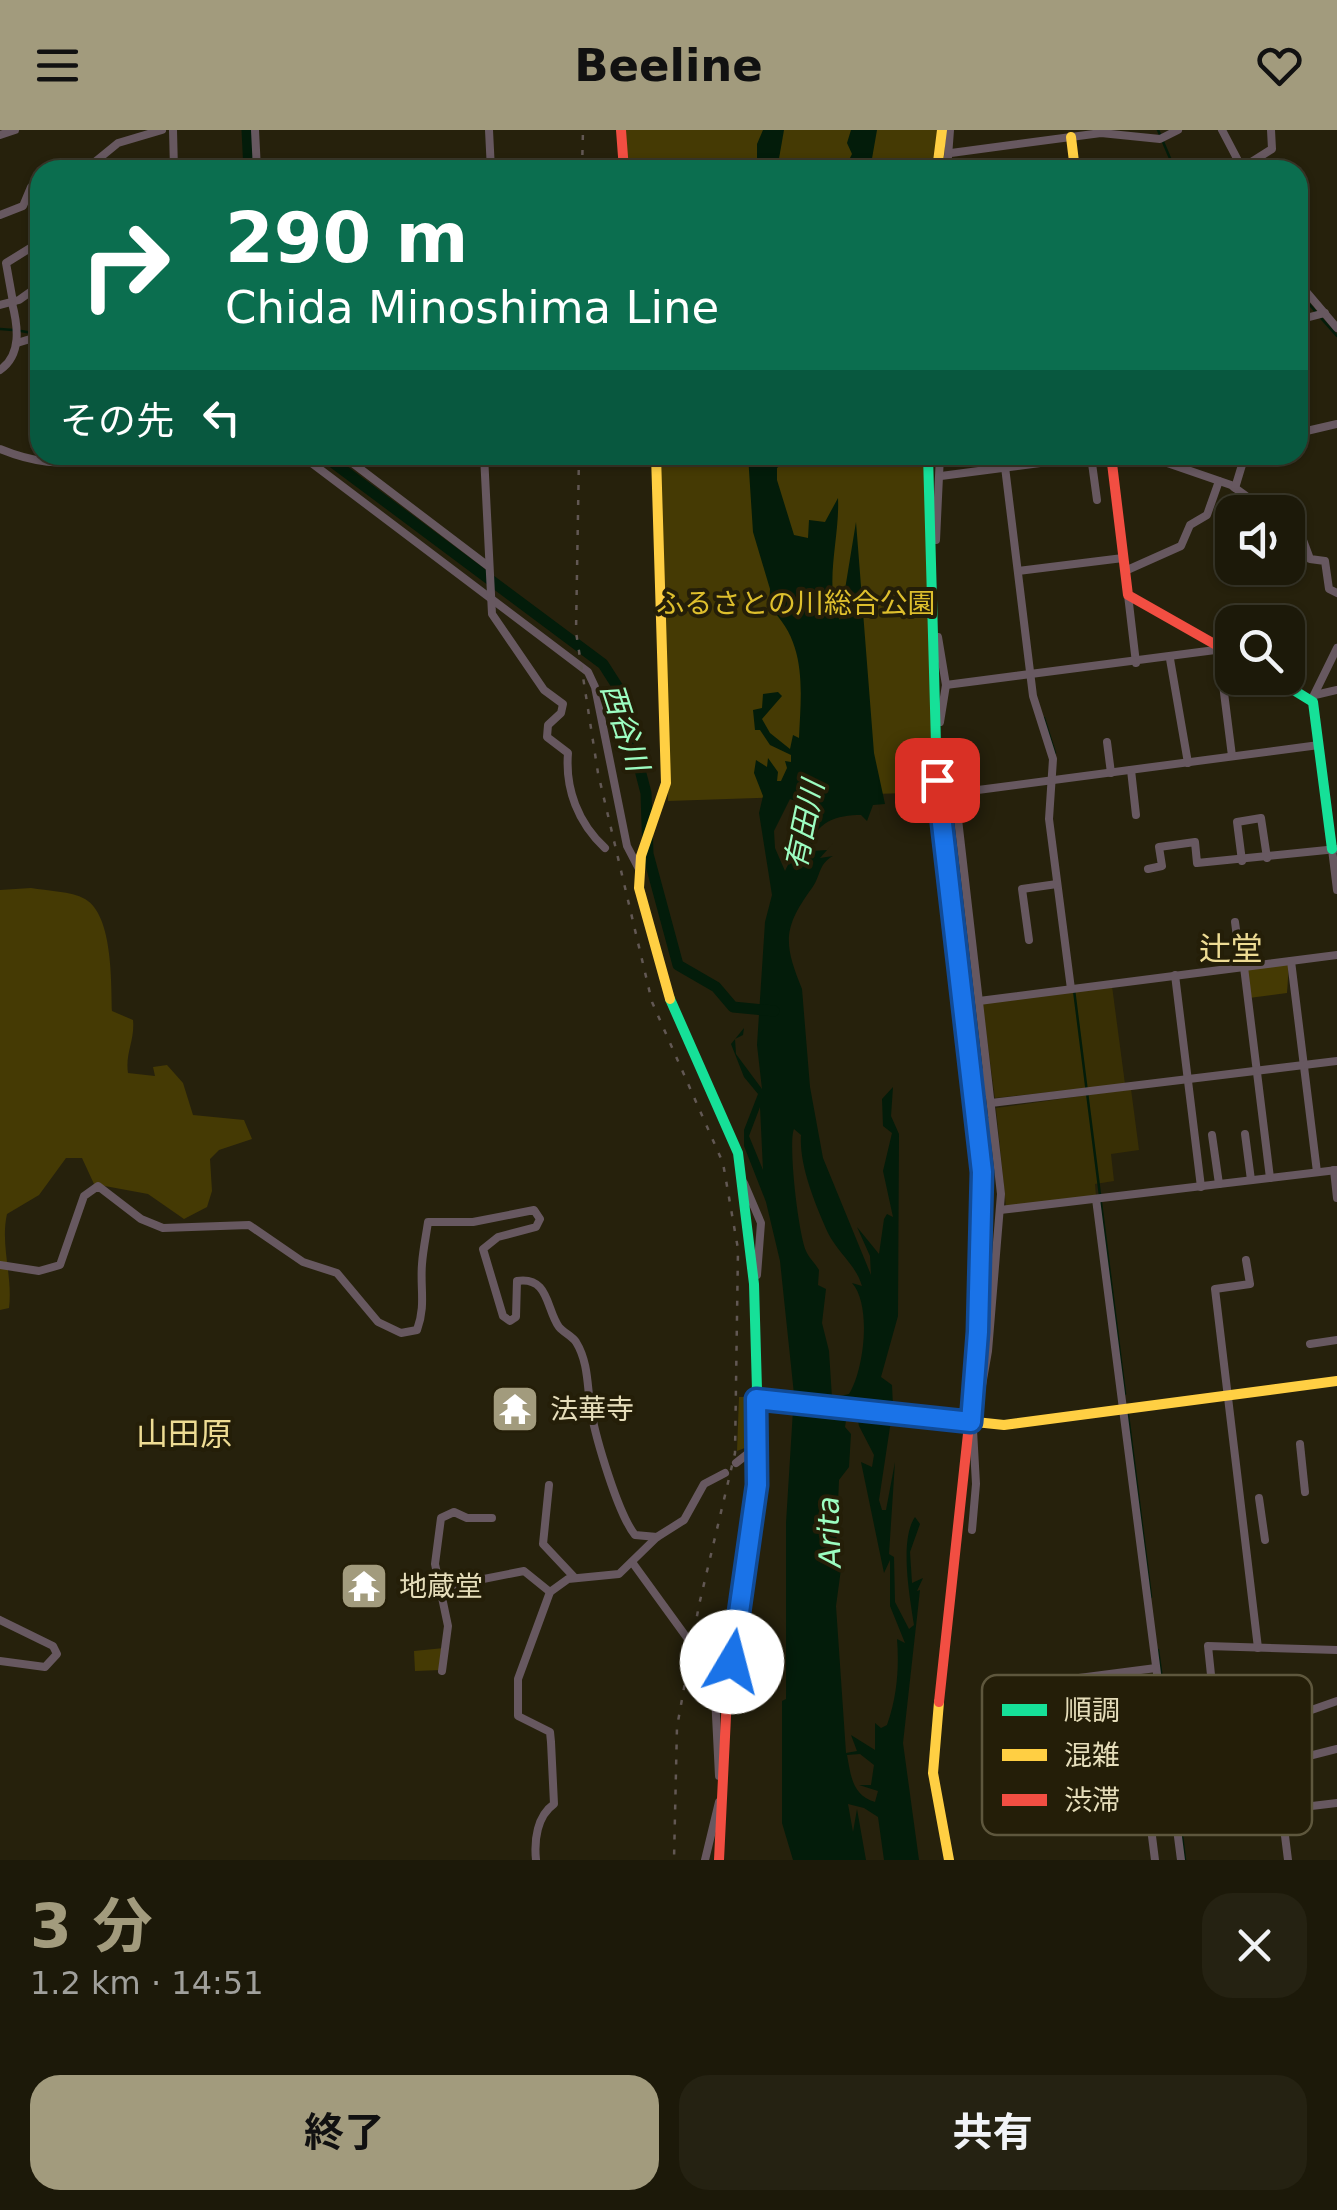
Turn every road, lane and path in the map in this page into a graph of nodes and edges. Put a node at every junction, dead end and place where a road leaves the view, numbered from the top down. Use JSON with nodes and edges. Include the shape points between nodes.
{"nodes":[{"id":1,"x":15,"y":130,"type":"edge"},
{"id":2,"x":116,"y":130,"type":"edge"},
{"id":3,"x":162,"y":130,"type":"edge"},
{"id":4,"x":173,"y":130,"type":"edge"},
{"id":5,"x":255,"y":130,"type":"edge"},
{"id":6,"x":489,"y":130,"type":"edge"},
{"id":7,"x":621,"y":130,"type":"edge"},
{"id":8,"x":942,"y":130,"type":"edge"},
{"id":9,"x":950,"y":130,"type":"edge"},
{"id":10,"x":1178,"y":130,"type":"edge"},
{"id":11,"x":1222,"y":130,"type":"edge"},
{"id":12,"x":1271,"y":130,"type":"edge"},
{"id":13,"x":1100,"y":131,"type":"edge"},
{"id":14,"x":1072,"y":134,"type":"edge"},
{"id":15,"x":1162,"y":134,"type":"edge"},
{"id":16,"x":0,"y":135,"type":"edge"},
{"id":17,"x":118,"y":143,"type":"junction"},
{"id":18,"x":951,"y":153,"type":"junction"},
{"id":19,"x":98,"y":160,"type":"edge"},
{"id":20,"x":174,"y":160,"type":"edge"},
{"id":21,"x":256,"y":160,"type":"edge"},
{"id":22,"x":490,"y":160,"type":"edge"},
{"id":23,"x":623,"y":160,"type":"edge"},
{"id":24,"x":938,"y":160,"type":"edge"},
{"id":25,"x":949,"y":160,"type":"edge"},
{"id":26,"x":1075,"y":160,"type":"edge"},
{"id":27,"x":1238,"y":160,"type":"edge"},
{"id":28,"x":1257,"y":160,"type":"edge"},
{"id":29,"x":30,"y":190,"type":"edge"},
{"id":30,"x":0,"y":215,"type":"edge"},
{"id":31,"x":30,"y":248,"type":"edge"},
{"id":32,"x":30,"y":291,"type":"edge"},
{"id":33,"x":1308,"y":293,"type":"edge"},
{"id":34,"x":12,"y":303,"type":"junction"},
{"id":35,"x":0,"y":305,"type":"edge"},
{"id":36,"x":1325,"y":313,"type":"junction"},
{"id":37,"x":1308,"y":317,"type":"edge"},
{"id":38,"x":1337,"y":328,"type":"edge"},
{"id":39,"x":30,"y":339,"type":"edge"},
{"id":40,"x":17,"y":344,"type":"junction"},
{"id":41,"x":0,"y":370,"type":"edge"},
{"id":42,"x":1337,"y":424,"type":"edge"},
{"id":43,"x":1308,"y":431,"type":"edge"},
{"id":44,"x":0,"y":450,"type":"edge"},
{"id":45,"x":30,"y":458,"type":"edge"},
{"id":46,"x":314,"y":465,"type":"edge"},
{"id":47,"x":355,"y":465,"type":"edge"},
{"id":48,"x":484,"y":465,"type":"edge"},
{"id":49,"x":656,"y":465,"type":"edge"},
{"id":50,"x":928,"y":465,"type":"edge"},
{"id":51,"x":940,"y":465,"type":"edge"},
{"id":52,"x":1021,"y":465,"type":"edge"},
{"id":53,"x":1092,"y":465,"type":"edge"},
{"id":54,"x":1112,"y":465,"type":"edge"},
{"id":55,"x":1173,"y":465,"type":"edge"},
{"id":56,"x":1242,"y":465,"type":"edge"},
{"id":57,"x":1005,"y":467,"type":"junction"},
{"id":58,"x":941,"y":476,"type":"junction"},
{"id":59,"x":1219,"y":481,"type":"junction"},
{"id":60,"x":1235,"y":488,"type":"junction"},
{"id":61,"x":1245,"y":495,"type":"edge"},
{"id":62,"x":1097,"y":500,"type":"dead end"},
{"id":63,"x":1305,"y":545,"type":"edge"},
{"id":64,"x":1124,"y":558,"type":"junction"},
{"id":65,"x":930,"y":559,"type":"junction"},
{"id":66,"x":488,"y":568,"type":"junction"},
{"id":67,"x":1018,"y":571,"type":"junction"},
{"id":68,"x":1125,"y":571,"type":"junction"},
{"id":69,"x":1337,"y":593,"type":"edge"},
{"id":70,"x":1128,"y":595,"type":"junction"},
{"id":71,"x":489,"y":596,"type":"junction"},
{"id":72,"x":931,"y":632,"type":"junction"},
{"id":73,"x":1215,"y":646,"type":"edge"},
{"id":74,"x":1337,"y":648,"type":"edge"},
{"id":75,"x":1215,"y":653,"type":"edge"},
{"id":76,"x":1170,"y":659,"type":"junction"},
{"id":77,"x":1136,"y":663,"type":"junction"},
{"id":78,"x":1031,"y":676,"type":"junction"},
{"id":79,"x":946,"y":686,"type":"junction"},
{"id":80,"x":1337,"y":690,"type":"edge"},
{"id":81,"x":1305,"y":693,"type":"edge"},
{"id":82,"x":1228,"y":695,"type":"edge"},
{"id":83,"x":1313,"y":697,"type":"junction"},
{"id":84,"x":934,"y":728,"type":"junction"},
{"id":85,"x":1106,"y":742,"type":"dead end"},
{"id":86,"x":1319,"y":745,"type":"junction"},
{"id":87,"x":1232,"y":756,"type":"junction"},
{"id":88,"x":1188,"y":763,"type":"junction"},
{"id":89,"x":1131,"y":770,"type":"junction"},
{"id":90,"x":1111,"y":773,"type":"junction"},
{"id":91,"x":1052,"y":780,"type":"junction"},
{"id":92,"x":1136,"y":816,"type":"dead end"},
{"id":93,"x":605,"y":848,"type":"dead end"},
{"id":94,"x":1334,"y":849,"type":"edge"},
{"id":95,"x":1266,"y":858,"type":"junction"},
{"id":96,"x":1242,"y":861,"type":"junction"},
{"id":97,"x":639,"y":868,"type":"junction"},
{"id":98,"x":1148,"y":869,"type":"dead end"},
{"id":99,"x":1057,"y":884,"type":"junction"},
{"id":100,"x":1337,"y":890,"type":"edge"},
{"id":101,"x":1235,"y":922,"type":"dead end"},
{"id":102,"x":1029,"y":940,"type":"dead end"},
{"id":103,"x":1337,"y":955,"type":"edge"},
{"id":104,"x":1291,"y":961,"type":"junction"},
{"id":105,"x":1243,"y":967,"type":"junction"},
{"id":106,"x":1175,"y":975,"type":"junction"},
{"id":107,"x":1071,"y":989,"type":"junction"},
{"id":108,"x":979,"y":1000,"type":"junction"},
{"id":109,"x":968,"y":1042,"type":"junction"},
{"id":110,"x":1337,"y":1061,"type":"edge"},
{"id":111,"x":1304,"y":1066,"type":"junction"},
{"id":112,"x":1256,"y":1072,"type":"junction"},
{"id":113,"x":1189,"y":1080,"type":"junction"},
{"id":114,"x":991,"y":1104,"type":"junction"},
{"id":115,"x":1245,"y":1134,"type":"dead end"},
{"id":116,"x":1212,"y":1135,"type":"dead end"},
{"id":117,"x":1335,"y":1170,"type":"edge"},
{"id":118,"x":982,"y":1172,"type":"junction"},
{"id":119,"x":1317,"y":1172,"type":"junction"},
{"id":120,"x":1270,"y":1178,"type":"junction"},
{"id":121,"x":1251,"y":1180,"type":"junction"},
{"id":122,"x":1219,"y":1184,"type":"junction"},
{"id":123,"x":1201,"y":1186,"type":"junction"},
{"id":124,"x":1337,"y":1198,"type":"edge"},
{"id":125,"x":1096,"y":1199,"type":"junction"},
{"id":126,"x":1000,"y":1210,"type":"junction"},
{"id":127,"x":1246,"y":1260,"type":"dead end"},
{"id":128,"x":0,"y":1265,"type":"edge"},
{"id":129,"x":1337,"y":1340,"type":"edge"},
{"id":130,"x":1310,"y":1344,"type":"dead end"},
{"id":131,"x":1337,"y":1382,"type":"edge"},
{"id":132,"x":1228,"y":1396,"type":"junction"},
{"id":133,"x":759,"y":1400,"type":"junction"},
{"id":134,"x":1122,"y":1410,"type":"junction"},
{"id":135,"x":970,"y":1421,"type":"junction"},
{"id":136,"x":1300,"y":1444,"type":"dead end"},
{"id":137,"x":736,"y":1463,"type":"dead end"},
{"id":138,"x":725,"y":1472,"type":"dead end"},
{"id":139,"x":549,"y":1484,"type":"dead end"},
{"id":140,"x":1306,"y":1492,"type":"dead end"},
{"id":141,"x":1260,"y":1498,"type":"dead end"},
{"id":142,"x":492,"y":1518,"type":"dead end"},
{"id":143,"x":972,"y":1530,"type":"dead end"},
{"id":144,"x":657,"y":1537,"type":"junction"},
{"id":145,"x":1264,"y":1540,"type":"dead end"},
{"id":146,"x":632,"y":1562,"type":"junction"},
{"id":147,"x":574,"y":1577,"type":"junction"},
{"id":148,"x":438,"y":1588,"type":"junction"},
{"id":149,"x":550,"y":1592,"type":"junction"},
{"id":150,"x":0,"y":1620,"type":"edge"},
{"id":151,"x":736,"y":1627,"type":"junction"},
{"id":152,"x":1258,"y":1648,"type":"junction"},
{"id":153,"x":1337,"y":1650,"type":"edge"},
{"id":154,"x":0,"y":1662,"type":"edge"},
{"id":155,"x":1156,"y":1668,"type":"junction"},
{"id":156,"x":442,"y":1671,"type":"dead end"},
{"id":157,"x":714,"y":1675,"type":"junction"},
{"id":158,"x":1102,"y":1675,"type":"edge"},
{"id":159,"x":1157,"y":1675,"type":"edge"},
{"id":160,"x":1211,"y":1675,"type":"edge"},
{"id":161,"x":1337,"y":1702,"type":"edge"},
{"id":162,"x":1312,"y":1710,"type":"edge"},
{"id":163,"x":1337,"y":1750,"type":"edge"},
{"id":164,"x":1312,"y":1755,"type":"edge"},
{"id":165,"x":720,"y":1781,"type":"junction"},
{"id":166,"x":718,"y":1802,"type":"junction"},
{"id":167,"x":1337,"y":1803,"type":"edge"},
{"id":168,"x":1312,"y":1806,"type":"edge"},
{"id":169,"x":1152,"y":1835,"type":"edge"},
{"id":170,"x":1178,"y":1835,"type":"edge"},
{"id":171,"x":1285,"y":1835,"type":"edge"},
{"id":172,"x":536,"y":1860,"type":"edge"},
{"id":173,"x":705,"y":1860,"type":"edge"},
{"id":174,"x":719,"y":1860,"type":"edge"},
{"id":175,"x":949,"y":1860,"type":"edge"},
{"id":176,"x":1156,"y":1860,"type":"edge"},
{"id":177,"x":1181,"y":1860,"type":"edge"},
{"id":178,"x":1288,"y":1860,"type":"edge"}],
"edges":[{"from":1,"to":16,"type":"street"},
{"from":2,"to":17,"type":"street"},
{"from":3,"to":17,"type":"street"},
{"from":4,"to":20,"type":"street"},
{"from":5,"to":21,"type":"street"},
{"from":6,"to":22,"type":"street"},
{"from":7,"to":23,"type":"main road"},
{"from":8,"to":24,"type":"main road"},
{"from":9,"to":18,"type":"street"},
{"from":10,"to":15,"type":"street"},
{"from":11,"to":27,"type":"street"},
{"from":12,"to":28,"type":"street","via":[[1272,150]]},
{"from":13,"to":14,"type":"street"},
{"from":13,"to":15,"type":"street"},
{"from":14,"to":18,"type":"street"},
{"from":14,"to":26,"type":"main road"},
{"from":17,"to":19,"type":"street"},
{"from":18,"to":25,"type":"street"},
{"from":29,"to":30,"type":"street","via":[[24,206]]},
{"from":31,"to":34,"type":"street","via":[[6,263]]},
{"from":32,"to":34,"type":"street"},
{"from":33,"to":36,"type":"street"},
{"from":34,"to":35,"type":"street"},
{"from":34,"to":40,"type":"street"},
{"from":36,"to":37,"type":"street"},
{"from":36,"to":38,"type":"street"},
{"from":39,"to":40,"type":"street"},
{"from":40,"to":41,"type":"street"},
{"from":42,"to":43,"type":"street"},
{"from":44,"to":45,"type":"street"},
{"from":46,"to":71,"type":"street"},
{"from":47,"to":66,"type":"street"},
{"from":48,"to":66,"type":"street"},
{"from":49,"to":97,"type":"main road","via":[[666,774]]},
{"from":50,"to":65,"type":"main road"},
{"from":51,"to":58,"type":"street"},
{"from":52,"to":57,"type":"street"},
{"from":53,"to":62,"type":"street"},
{"from":54,"to":64,"type":"main road"},
{"from":55,"to":59,"type":"street"},
{"from":56,"to":60,"type":"street"},
{"from":57,"to":58,"type":"street"},
{"from":57,"to":67,"type":"street"},
{"from":58,"to":65,"type":"street"},
{"from":59,"to":60,"type":"street"},
{"from":59,"to":68,"type":"street","via":[[1207,515],[1190,525],[1180,546]]},
{"from":60,"to":61,"type":"street"},
{"from":63,"to":69,"type":"street","via":[[1310,558],[1325,561],[1328,589]]},
{"from":64,"to":67,"type":"street"},
{"from":64,"to":68,"type":"main road"},
{"from":65,"to":72,"type":"main road"},
{"from":66,"to":71,"type":"street"},
{"from":67,"to":78,"type":"street"},
{"from":68,"to":70,"type":"main road"},
{"from":70,"to":73,"type":"main road"},
{"from":70,"to":77,"type":"street"},
{"from":71,"to":93,"type":"street","via":[[496,626],[544,690],[563,704],[547,737],[568,753],[577,815]]},
{"from":71,"to":97,"type":"street","via":[[592,678],[627,846]]},
{"from":72,"to":79,"type":"street","via":[[938,637]]},
{"from":72,"to":84,"type":"main road"},
{"from":74,"to":83,"type":"street"},
{"from":75,"to":76,"type":"street"},
{"from":76,"to":77,"type":"street"},
{"from":76,"to":88,"type":"street"},
{"from":77,"to":78,"type":"street"},
{"from":78,"to":79,"type":"street"},
{"from":78,"to":91,"type":"street","via":[[1051,749]]},
{"from":79,"to":84,"type":"street"},
{"from":80,"to":83,"type":"street"},
{"from":81,"to":83,"type":"main road"},
{"from":82,"to":87,"type":"street"},
{"from":83,"to":86,"type":"main road"},
{"from":84,"to":109,"type":"main road"},
{"from":85,"to":90,"type":"street"},
{"from":86,"to":87,"type":"street"},
{"from":86,"to":94,"type":"main road"},
{"from":87,"to":88,"type":"street"},
{"from":88,"to":89,"type":"street"},
{"from":89,"to":90,"type":"street"},
{"from":89,"to":92,"type":"street"},
{"from":90,"to":91,"type":"street"},
{"from":91,"to":99,"type":"street"},
{"from":91,"to":108,"type":"street","via":[[955,792]]},
{"from":94,"to":95,"type":"street"},
{"from":94,"to":100,"type":"street"},
{"from":95,"to":96,"type":"street"},
{"from":95,"to":96,"type":"street","via":[[1261,818],[1237,822]]},
{"from":96,"to":98,"type":"street","via":[[1197,863],[1196,842],[1159,846],[1162,866]]},
{"from":97,"to":133,"type":"main road","via":[[642,904],[666,986],[733,1141],[754,1284]]},
{"from":99,"to":102,"type":"street","via":[[1022,889]]},
{"from":99,"to":107,"type":"street"},
{"from":101,"to":105,"type":"street"},
{"from":103,"to":104,"type":"street"},
{"from":104,"to":105,"type":"street"},
{"from":104,"to":111,"type":"street"},
{"from":105,"to":106,"type":"street"},
{"from":105,"to":112,"type":"street"},
{"from":106,"to":107,"type":"street"},
{"from":106,"to":113,"type":"street"},
{"from":107,"to":108,"type":"street"},
{"from":108,"to":114,"type":"street"},
{"from":109,"to":114,"type":"street"},
{"from":109,"to":118,"type":"main road"},
{"from":110,"to":111,"type":"street"},
{"from":111,"to":112,"type":"street"},
{"from":111,"to":119,"type":"street"},
{"from":112,"to":113,"type":"street"},
{"from":112,"to":120,"type":"street"},
{"from":113,"to":114,"type":"street"},
{"from":113,"to":123,"type":"street"},
{"from":114,"to":118,"type":"street"},
{"from":114,"to":126,"type":"street"},
{"from":115,"to":121,"type":"street"},
{"from":116,"to":122,"type":"street"},
{"from":117,"to":119,"type":"street"},
{"from":117,"to":124,"type":"street"},
{"from":118,"to":135,"type":"main road"},
{"from":119,"to":120,"type":"street"},
{"from":120,"to":121,"type":"street"},
{"from":121,"to":122,"type":"street"},
{"from":122,"to":123,"type":"street"},
{"from":123,"to":125,"type":"street"},
{"from":125,"to":126,"type":"street"},
{"from":125,"to":134,"type":"street"},
{"from":126,"to":135,"type":"street","via":[[988,1351]]},
{"from":127,"to":132,"type":"street","via":[[1250,1284],[1215,1288]]},
{"from":128,"to":144,"type":"street","via":[[39,1272],[60,1265],[84,1196],[98,1186],[164,1228],[249,1225],[303,1262],[337,1273],[378,1322],[409,1333],[417,1330],[424,1307],[428,1222],[473,1222],[534,1210],[536,1227],[498,1236],[483,1248],[503,1316],[516,1317],[517,1281],[540,1287],[558,1325],[576,1341],[621,1511],[636,1535]]},
{"from":129,"to":130,"type":"street"},
{"from":131,"to":132,"type":"main road"},
{"from":132,"to":134,"type":"main road"},
{"from":132,"to":152,"type":"street"},
{"from":133,"to":135,"type":"main road"},
{"from":133,"to":137,"type":"street","via":[[752,1405],[753,1447]]},
{"from":133,"to":151,"type":"main road","via":[[757,1485]]},
{"from":134,"to":135,"type":"main road","via":[[1010,1424]]},
{"from":134,"to":155,"type":"street"},
{"from":135,"to":143,"type":"street"},
{"from":135,"to":175,"type":"main road","via":[[934,1741]]},
{"from":136,"to":140,"type":"street"},
{"from":138,"to":144,"type":"street","via":[[704,1484],[684,1520]]},
{"from":139,"to":147,"type":"street","via":[[543,1544]]},
{"from":141,"to":145,"type":"street"},
{"from":142,"to":148,"type":"street","via":[[454,1512],[441,1518]]},
{"from":144,"to":146,"type":"street"},
{"from":146,"to":147,"type":"street","via":[[610,1578]]},
{"from":146,"to":157,"type":"street"},
{"from":147,"to":149,"type":"street"},
{"from":148,"to":149,"type":"street","via":[[524,1572]]},
{"from":148,"to":156,"type":"street","via":[[448,1626]]},
{"from":149,"to":172,"type":"street","via":[[518,1679],[518,1716],[550,1732],[554,1804],[534,1843]]},
{"from":150,"to":154,"type":"street","via":[[54,1646],[57,1654],[45,1667]]},
{"from":151,"to":157,"type":"street"},
{"from":151,"to":165,"type":"main road"},
{"from":152,"to":153,"type":"street"},
{"from":152,"to":160,"type":"street","via":[[1208,1646]]},
{"from":155,"to":158,"type":"street"},
{"from":155,"to":159,"type":"street"},
{"from":157,"to":165,"type":"street"},
{"from":161,"to":162,"type":"street"},
{"from":163,"to":164,"type":"street"},
{"from":165,"to":166,"type":"main road"},
{"from":166,"to":173,"type":"street"},
{"from":166,"to":174,"type":"main road"},
{"from":167,"to":168,"type":"street"},
{"from":169,"to":176,"type":"street"},
{"from":170,"to":177,"type":"street"},
{"from":171,"to":178,"type":"street"}]}
